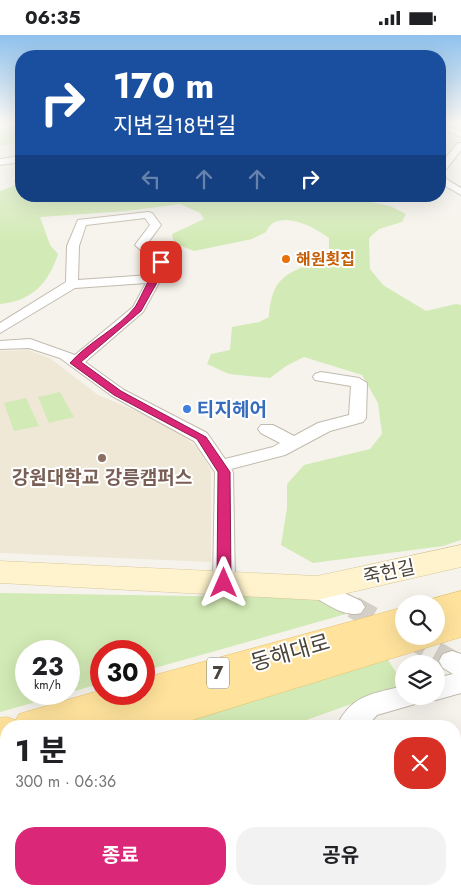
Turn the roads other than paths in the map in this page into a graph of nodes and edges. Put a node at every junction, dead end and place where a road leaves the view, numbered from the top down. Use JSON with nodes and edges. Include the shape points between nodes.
{"nodes":[{"id":1,"x":446,"y":183,"type":"edge"},
{"id":2,"x":461,"y":192,"type":"edge"},
{"id":3,"x":155,"y":279,"type":"junction"},
{"id":4,"x":72,"y":284,"type":"junction"},
{"id":5,"x":0,"y":329,"type":"edge"},
{"id":6,"x":0,"y":345,"type":"edge"},
{"id":7,"x":75,"y":363,"type":"junction"},
{"id":8,"x":321,"y":377,"type":"dead end"},
{"id":9,"x":267,"y":429,"type":"dead end"},
{"id":10,"x":294,"y":443,"type":"junction"},
{"id":11,"x":220,"y":466,"type":"junction"},
{"id":12,"x":461,"y":556,"type":"edge"},
{"id":13,"x":0,"y":572,"type":"edge"},
{"id":14,"x":224,"y":583,"type":"junction"},
{"id":15,"x":317,"y":587,"type":"junction"},
{"id":16,"x":461,"y":603,"type":"edge"},
{"id":17,"x":353,"y":607,"type":"tunnel mouth"},
{"id":18,"x":445,"y":607,"type":"edge"},
{"id":19,"x":395,"y":623,"type":"edge"},
{"id":20,"x":461,"y":624,"type":"edge"},
{"id":21,"x":395,"y":644,"type":"edge"},
{"id":22,"x":453,"y":660,"type":"edge"},
{"id":23,"x":445,"y":674,"type":"edge"},
{"id":24,"x":395,"y":699,"type":"edge"},
{"id":25,"x":54,"y":720,"type":"edge"},
{"id":26,"x":139,"y":720,"type":"edge"},
{"id":27,"x":356,"y":720,"type":"edge"}],
"edges":[{"from":1,"to":2,"type":"street"},
{"from":3,"to":4,"type":"street"},
{"from":3,"to":4,"type":"street","via":[[161,262],[141,245],[156,225],[148,215],[82,222],[73,246]]},
{"from":3,"to":7,"type":"street","via":[[138,309]]},
{"from":4,"to":5,"type":"street"},
{"from":6,"to":7,"type":"street","via":[[30,343],[65,355]]},
{"from":7,"to":11,"type":"street","via":[[118,393],[201,437]]},
{"from":8,"to":10,"type":"street","via":[[359,383],[357,418],[324,427]]},
{"from":9,"to":10,"type":"street"},
{"from":10,"to":11,"type":"street","via":[[279,451]]},
{"from":11,"to":14,"type":"street","via":[[224,472]]},
{"from":12,"to":15,"type":"street","name":"죽헌길"},
{"from":13,"to":14,"type":"street","name":"죽헌길"},
{"from":14,"to":15,"type":"street","name":"죽헌길"},
{"from":15,"to":17,"type":"street"},
{"from":16,"to":18,"type":"main road"},
{"from":19,"to":25,"type":"main road","name":"동해대로","number":"7"},
{"from":20,"to":22,"type":"main road"},
{"from":21,"to":26,"type":"main road","name":"동해대로","number":"7"},
{"from":22,"to":23,"type":"street"},
{"from":24,"to":27,"type":"street","via":[[368,706]]}]}
